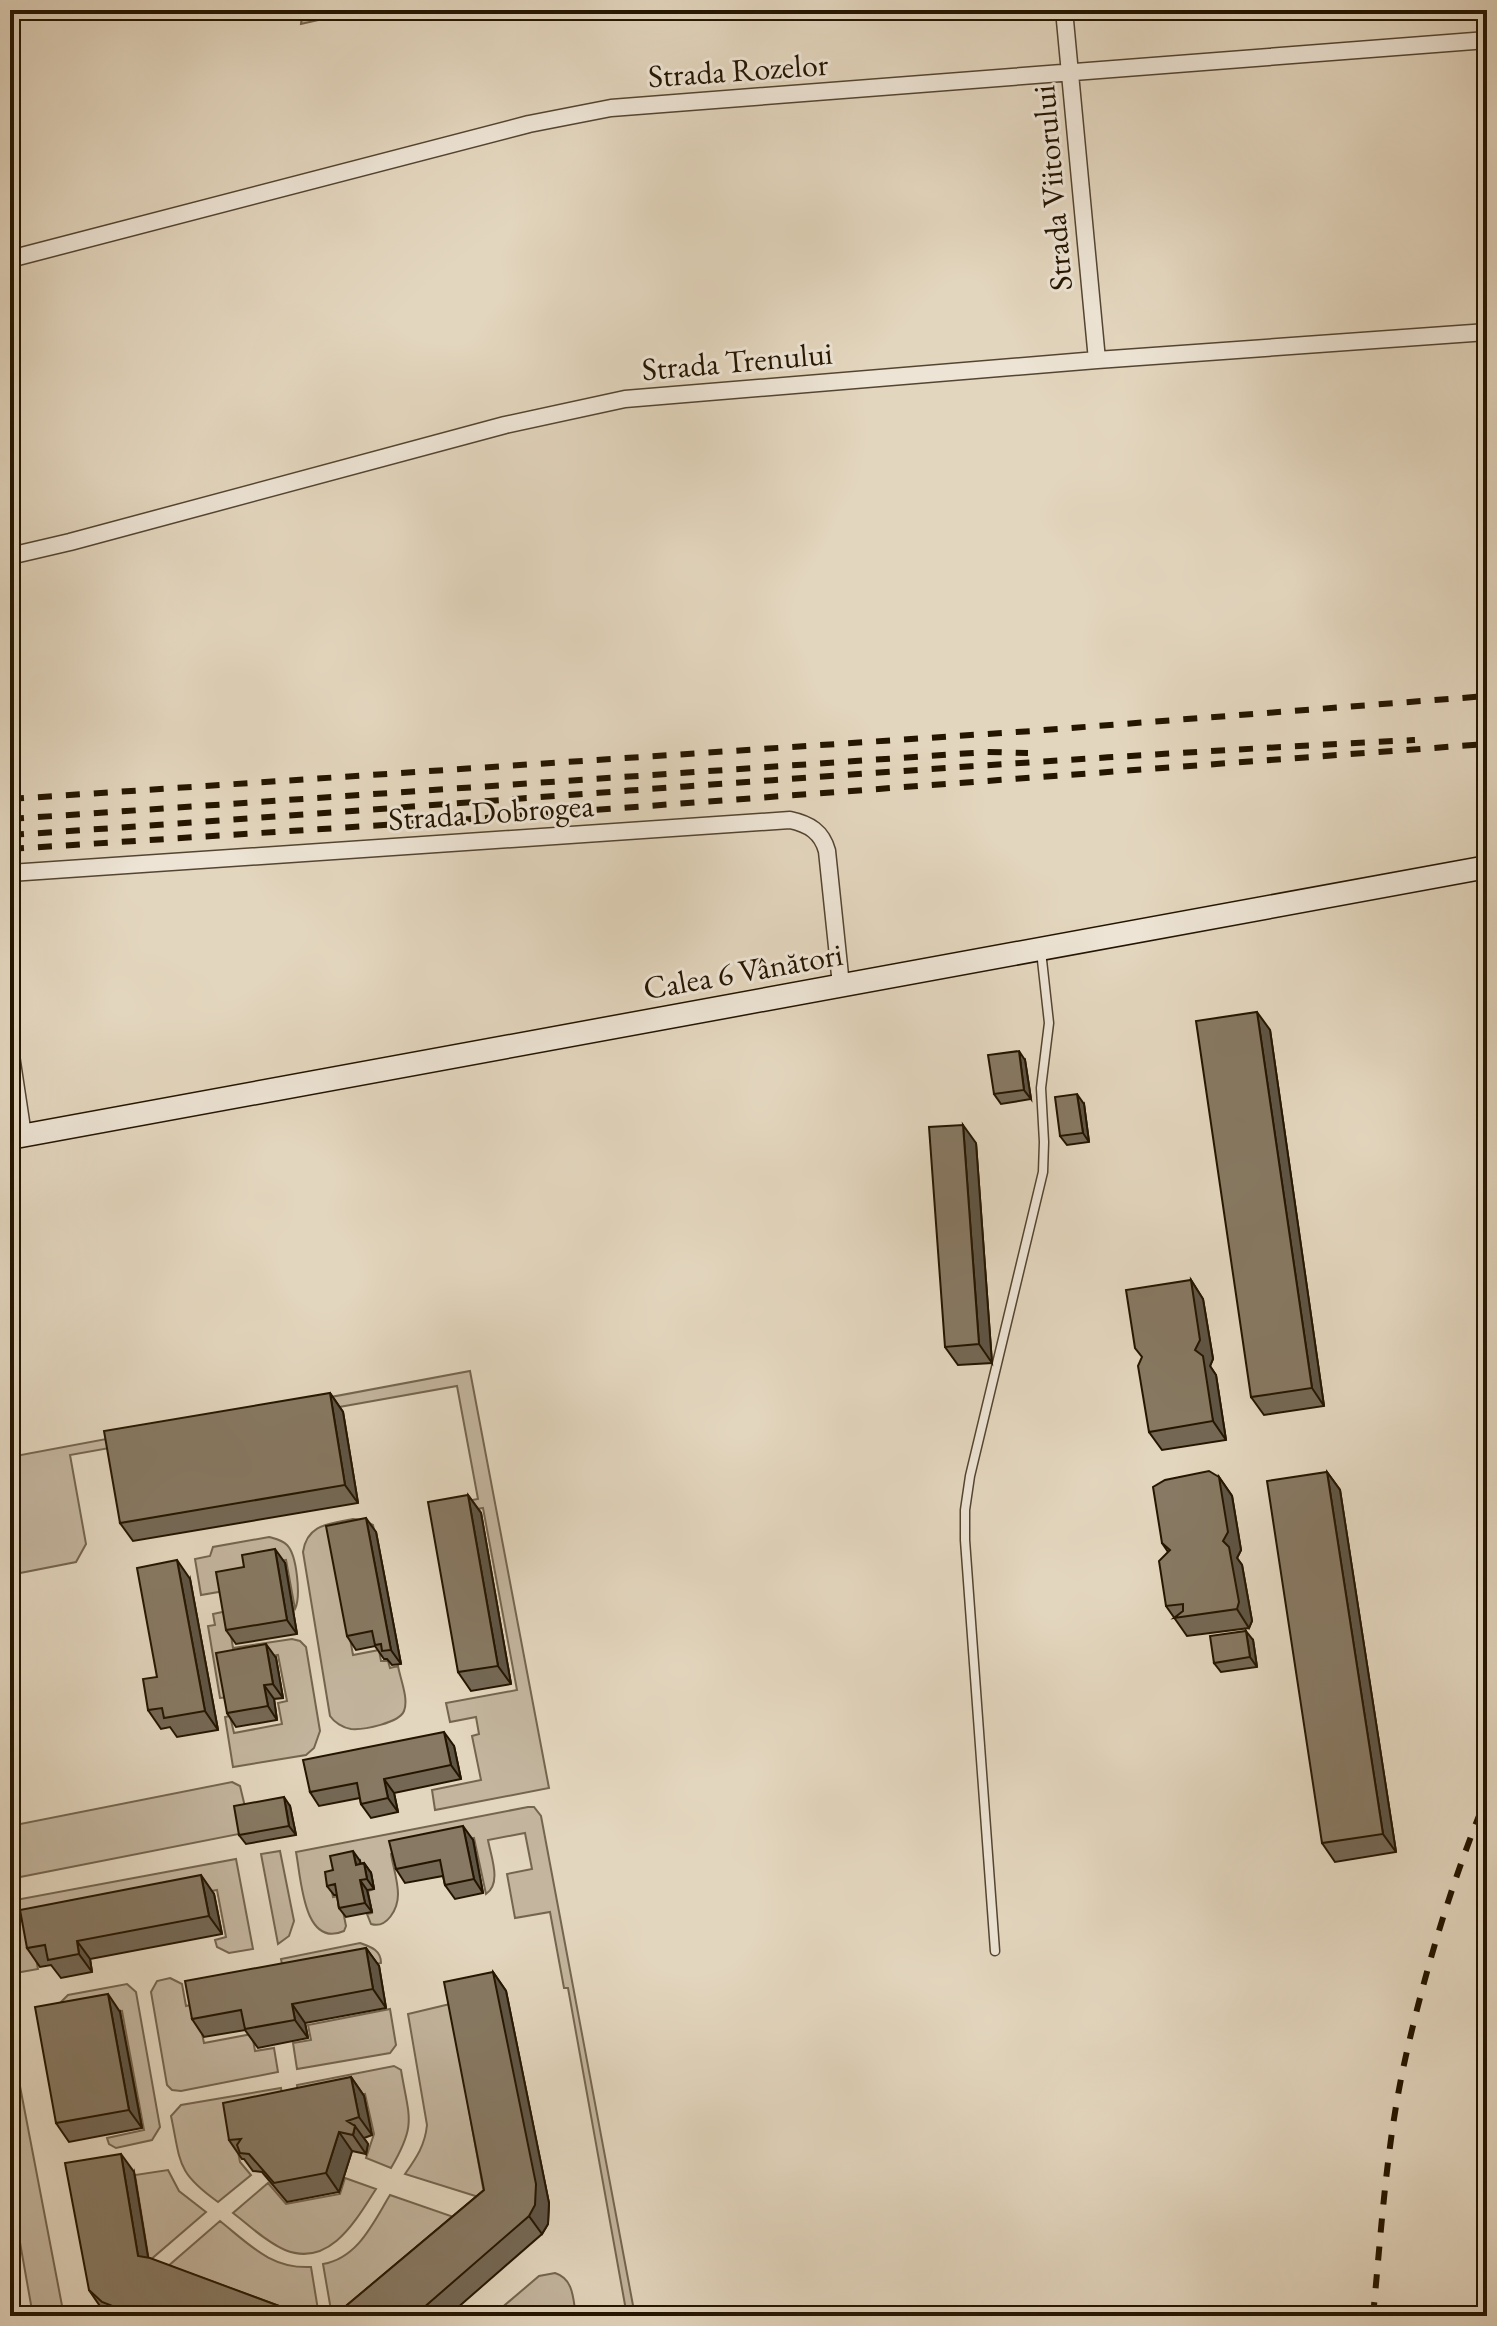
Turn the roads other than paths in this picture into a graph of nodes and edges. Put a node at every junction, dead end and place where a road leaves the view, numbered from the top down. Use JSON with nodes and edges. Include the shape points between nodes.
{"nodes":[{"id":1,"x":1064,"y":10,"type":"edge"},
{"id":2,"x":1487,"y":40,"type":"edge"},
{"id":3,"x":1069,"y":73,"type":"junction"},
{"id":4,"x":10,"y":259,"type":"edge"},
{"id":5,"x":1487,"y":332,"type":"edge"},
{"id":6,"x":1097,"y":360,"type":"junction"},
{"id":7,"x":10,"y":556,"type":"edge"},
{"id":8,"x":1487,"y":867,"type":"edge"},
{"id":9,"x":10,"y":873,"type":"edge"},
{"id":10,"x":1040,"y":949,"type":"junction"},
{"id":11,"x":841,"y":985,"type":"junction"},
{"id":12,"x":10,"y":1049,"type":"edge"},
{"id":13,"x":17,"y":1137,"type":"edge"},
{"id":14,"x":995,"y":1951,"type":"dead end"}],
"edges":[{"from":1,"to":3,"type":"street","name":"Strada Viitorului"},
{"from":2,"to":3,"type":"street","name":"Strada Rozelor"},
{"from":3,"to":4,"type":"street","name":"Strada Rozelor","via":[[565,115]]},
{"from":3,"to":6,"type":"street","name":"Strada Viitorului"},
{"from":5,"to":6,"type":"street","name":"Strada Trenului"},
{"from":6,"to":7,"type":"street","name":"Strada Trenului","via":[[625,399],[505,425]]},
{"from":8,"to":10,"type":"main road","name":"Calea 6 Vânători"},
{"from":9,"to":11,"type":"street","name":"Strada Dobrogea","via":[[790,820],[805,823],[824,839]]},
{"from":10,"to":11,"type":"main road","name":"Calea 6 Vânători"},
{"from":10,"to":14,"type":"lane","via":[[1049,1023],[1041,1088],[1043,1172],[965,1510]]},
{"from":11,"to":13,"type":"main road","name":"Calea 6 Vânători"},
{"from":12,"to":13,"type":"street"}]}
